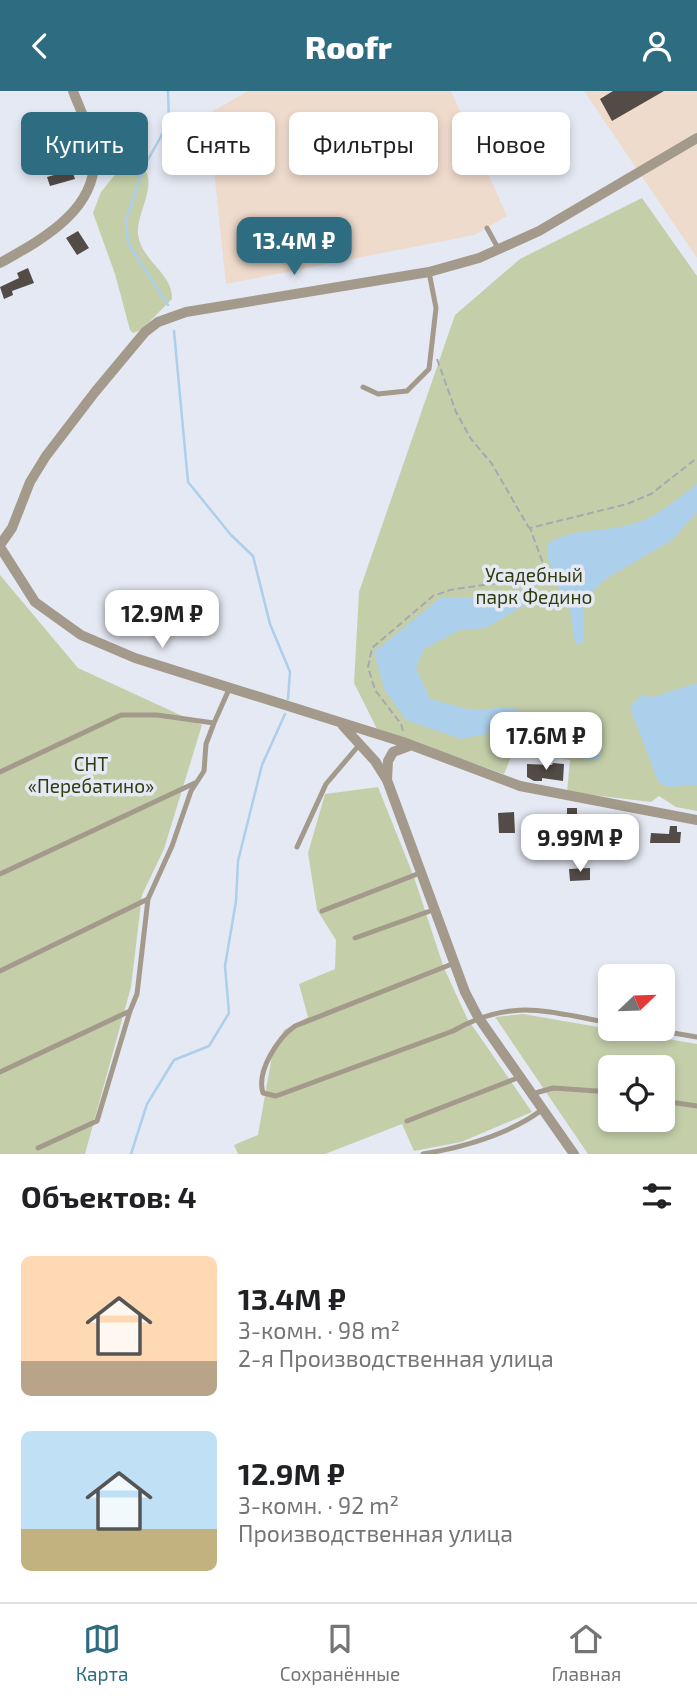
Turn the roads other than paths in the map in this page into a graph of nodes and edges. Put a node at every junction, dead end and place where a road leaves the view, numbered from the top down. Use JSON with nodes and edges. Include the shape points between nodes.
{"nodes":[{"id":1,"x":73,"y":91,"type":"edge"},
{"id":2,"x":697,"y":138,"type":"edge"},
{"id":3,"x":487,"y":228,"type":"dead end"},
{"id":4,"x":499,"y":250,"type":"junction"},
{"id":5,"x":0,"y":263,"type":"edge"},
{"id":6,"x":429,"y":272,"type":"junction"},
{"id":7,"x":363,"y":387,"type":"dead end"},
{"id":8,"x":0,"y":546,"type":"edge"},
{"id":9,"x":230,"y":687,"type":"junction"},
{"id":10,"x":214,"y":723,"type":"junction"},
{"id":11,"x":341,"y":724,"type":"junction"},
{"id":12,"x":360,"y":744,"type":"junction"},
{"id":13,"x":406,"y":744,"type":"junction"},
{"id":14,"x":0,"y":772,"type":"edge"},
{"id":15,"x":387,"y":780,"type":"junction"},
{"id":16,"x":198,"y":781,"type":"junction"},
{"id":17,"x":697,"y":820,"type":"edge"},
{"id":18,"x":297,"y":847,"type":"dead end"},
{"id":19,"x":420,"y":873,"type":"junction"},
{"id":20,"x":0,"y":874,"type":"edge"},
{"id":21,"x":148,"y":899,"type":"junction"},
{"id":22,"x":433,"y":910,"type":"junction"},
{"id":23,"x":322,"y":911,"type":"dead end"},
{"id":24,"x":355,"y":938,"type":"dead end"},
{"id":25,"x":453,"y":964,"type":"junction"},
{"id":26,"x":0,"y":971,"type":"edge"},
{"id":27,"x":130,"y":1011,"type":"junction"},
{"id":28,"x":478,"y":1017,"type":"junction"},
{"id":29,"x":598,"y":1021,"type":"edge"},
{"id":30,"x":676,"y":1033,"type":"edge"},
{"id":31,"x":697,"y":1037,"type":"edge"},
{"id":32,"x":0,"y":1073,"type":"edge"},
{"id":33,"x":520,"y":1077,"type":"junction"},
{"id":34,"x":598,"y":1091,"type":"edge"},
{"id":35,"x":532,"y":1094,"type":"junction"},
{"id":36,"x":675,"y":1103,"type":"edge"},
{"id":37,"x":697,"y":1106,"type":"edge"},
{"id":38,"x":543,"y":1109,"type":"junction"},
{"id":39,"x":407,"y":1121,"type":"dead end"},
{"id":40,"x":38,"y":1147,"type":"dead end"},
{"id":41,"x":423,"y":1154,"type":"edge"},
{"id":42,"x":574,"y":1154,"type":"edge"}],
"edges":[{"from":1,"to":5,"type":"street","via":[[94,152],[93,173],[72,214],[52,233]]},
{"from":2,"to":4,"type":"street"},
{"from":3,"to":4,"type":"lane"},
{"from":4,"to":6,"type":"street"},
{"from":6,"to":7,"type":"lane","via":[[436,308],[429,369],[407,391],[394,395]]},
{"from":6,"to":8,"type":"street","via":[[186,312],[158,322],[132,347],[46,456]]},
{"from":8,"to":9,"type":"street","via":[[35,602],[81,635],[135,658]]},
{"from":9,"to":10,"type":"lane"},
{"from":9,"to":11,"type":"street"},
{"from":10,"to":14,"type":"lane","via":[[121,715]]},
{"from":10,"to":16,"type":"lane"},
{"from":11,"to":12,"type":"street"},
{"from":11,"to":13,"type":"street"},
{"from":12,"to":15,"type":"street"},
{"from":12,"to":18,"type":"lane","via":[[326,784]]},
{"from":13,"to":15,"type":"street","via":[[388,761]]},
{"from":13,"to":17,"type":"street","via":[[520,786]]},
{"from":15,"to":19,"type":"street"},
{"from":16,"to":20,"type":"lane"},
{"from":16,"to":21,"type":"lane"},
{"from":19,"to":22,"type":"street"},
{"from":19,"to":23,"type":"lane"},
{"from":21,"to":26,"type":"lane"},
{"from":21,"to":27,"type":"lane","via":[[137,994]]},
{"from":22,"to":24,"type":"lane"},
{"from":22,"to":25,"type":"street"},
{"from":25,"to":28,"type":"street"},
{"from":25,"to":28,"type":"lane","via":[[287,1031],[265,1065],[263,1093],[276,1096],[453,1031]]},
{"from":27,"to":32,"type":"lane"},
{"from":27,"to":40,"type":"lane","via":[[97,1121]]},
{"from":28,"to":29,"type":"lane","via":[[524,1008]]},
{"from":28,"to":33,"type":"street"},
{"from":30,"to":31,"type":"lane"},
{"from":33,"to":35,"type":"street"},
{"from":33,"to":39,"type":"lane"},
{"from":34,"to":35,"type":"lane","via":[[552,1088]]},
{"from":35,"to":38,"type":"street"},
{"from":36,"to":37,"type":"lane"},
{"from":38,"to":41,"type":"lane","via":[[522,1123],[460,1147]]},
{"from":38,"to":42,"type":"street"}]}
